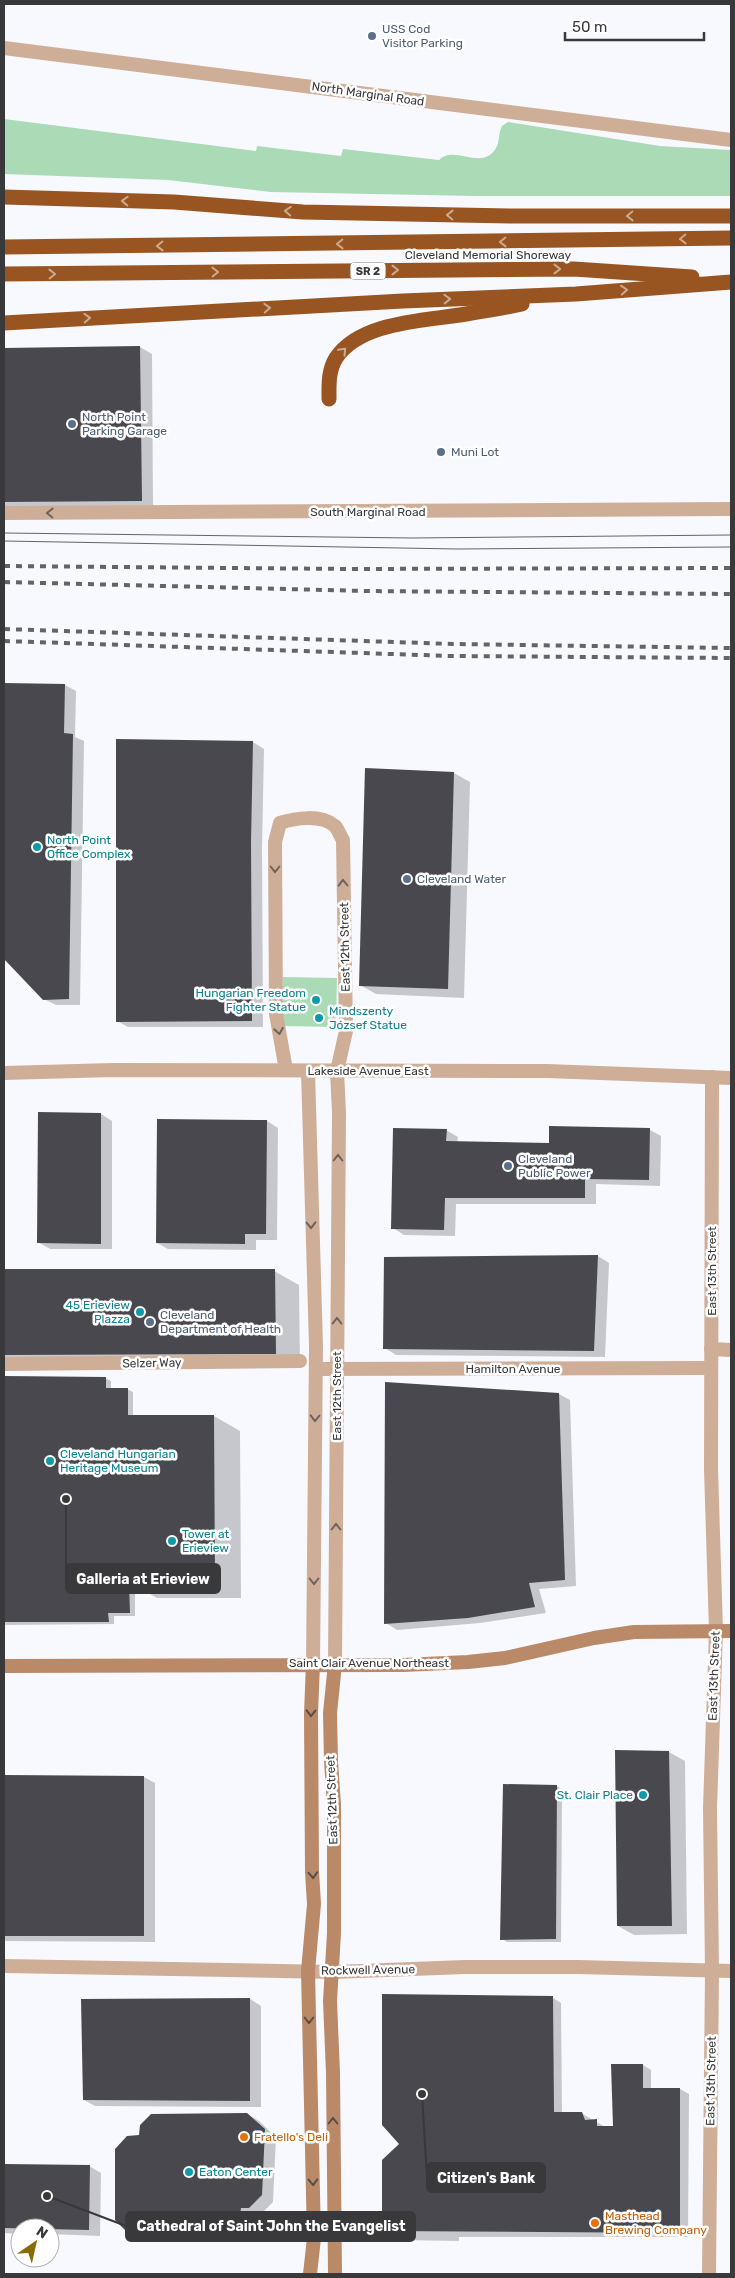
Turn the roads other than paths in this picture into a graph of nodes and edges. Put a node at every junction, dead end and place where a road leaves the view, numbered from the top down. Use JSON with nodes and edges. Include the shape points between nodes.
{"nodes":[{"id":1,"x":4,"y":48,"type":"edge"},
{"id":2,"x":731,"y":140,"type":"edge"},
{"id":3,"x":4,"y":197,"type":"edge"},
{"id":4,"x":731,"y":216,"type":"edge"},
{"id":5,"x":731,"y":238,"type":"edge"},
{"id":6,"x":4,"y":247,"type":"edge"},
{"id":7,"x":4,"y":274,"type":"edge"},
{"id":8,"x":731,"y":281,"type":"edge"},
{"id":9,"x":576,"y":294,"type":"junction"},
{"id":10,"x":4,"y":323,"type":"edge"},
{"id":11,"x":330,"y":399,"type":"dead end"},
{"id":12,"x":731,"y":509,"type":"edge"},
{"id":13,"x":4,"y":513,"type":"edge"},
{"id":14,"x":286,"y":1070,"type":"junction"},
{"id":15,"x":308,"y":1071,"type":"junction"},
{"id":16,"x":337,"y":1071,"type":"junction"},
{"id":17,"x":4,"y":1073,"type":"edge"},
{"id":18,"x":712,"y":1077,"type":"junction"},
{"id":19,"x":731,"y":1078,"type":"edge"},
{"id":20,"x":711,"y":1349,"type":"junction"},
{"id":21,"x":731,"y":1350,"type":"edge"},
{"id":22,"x":300,"y":1361,"type":"dead end"},
{"id":23,"x":4,"y":1364,"type":"edge"},
{"id":24,"x":711,"y":1368,"type":"junction"},
{"id":25,"x":316,"y":1369,"type":"junction"},
{"id":26,"x":337,"y":1369,"type":"junction"},
{"id":27,"x":716,"y":1630,"type":"junction"},
{"id":28,"x":731,"y":1631,"type":"edge"},
{"id":29,"x":313,"y":1664,"type":"junction"},
{"id":30,"x":335,"y":1664,"type":"junction"},
{"id":31,"x":4,"y":1666,"type":"edge"},
{"id":32,"x":4,"y":1966,"type":"edge"},
{"id":33,"x":308,"y":1971,"type":"junction"},
{"id":34,"x":712,"y":1971,"type":"junction"},
{"id":35,"x":731,"y":1971,"type":"edge"},
{"id":36,"x":333,"y":1972,"type":"junction"},
{"id":37,"x":310,"y":2274,"type":"edge"},
{"id":38,"x":335,"y":2274,"type":"edge"},
{"id":39,"x":709,"y":2274,"type":"edge"}],
"edges":[{"from":1,"to":2,"type":"street","name":"North Marginal Road"},
{"from":4,"to":3,"type":"highway","one_way":true,"via":[[303,212],[174,202]]},
{"from":5,"to":6,"type":"highway","name":"Cleveland Memorial Shoreway","one_way":true},
{"from":7,"to":8,"type":"highway","name":"Cleveland Memorial Shoreway","number":"SR 2","one_way":true,"via":[[574,269]]},
{"from":9,"to":8,"type":"highway","one_way":true},
{"from":10,"to":9,"type":"highway","one_way":true},
{"from":11,"to":9,"type":"highway","one_way":true,"via":[[329,379],[333,366],[342,352],[362,336],[400,324]]},
{"from":12,"to":13,"type":"street","name":"South Marginal Road","one_way":true},
{"from":14,"to":15,"type":"street","name":"Lakeside Avenue East"},
{"from":16,"to":14,"type":"street","name":"East 12th Street","one_way":true,"via":[[346,1030],[343,840],[336,827],[325,820],[294,819],[280,823],[274,842],[276,1014]]},
{"from":14,"to":17,"type":"street","name":"Lakeside Avenue East"},
{"from":15,"to":16,"type":"street","name":"Lakeside Avenue East"},
{"from":15,"to":25,"type":"street","name":"East 12th Street","one_way":true},
{"from":16,"to":18,"type":"street","name":"Lakeside Avenue East","via":[[547,1070]]},
{"from":26,"to":16,"type":"street","name":"East 12th Street","one_way":true},
{"from":18,"to":19,"type":"street","name":"Lakeside Avenue East"},
{"from":18,"to":20,"type":"street","name":"East 13th Street"},
{"from":20,"to":21,"type":"street"},
{"from":20,"to":24,"type":"street","name":"East 13th Street"},
{"from":22,"to":23,"type":"street","name":"Selzer Way"},
{"from":24,"to":26,"type":"street","name":"Hamilton Avenue"},
{"from":24,"to":27,"type":"street","name":"East 13th Street"},
{"from":25,"to":26,"type":"street","name":"Hamilton Avenue"},
{"from":25,"to":29,"type":"street","name":"East 12th Street","one_way":true},
{"from":30,"to":26,"type":"street","name":"East 12th Street","one_way":true},
{"from":27,"to":28,"type":"main road","name":"Saint Clair Avenue Northeast"},
{"from":27,"to":30,"type":"main road","name":"Saint Clair Avenue Northeast","via":[[594,1638],[505,1658],[468,1662]]},
{"from":27,"to":34,"type":"street","name":"East 13th Street","via":[[710,1808]]},
{"from":29,"to":30,"type":"main road","name":"Saint Clair Avenue Northeast"},
{"from":29,"to":31,"type":"main road","name":"Saint Clair Avenue Northeast"},
{"from":29,"to":33,"type":"main road","name":"East 12th Street","one_way":true,"via":[[314,1904]]},
{"from":30,"to":36,"type":"main road","name":"East 12th Street","via":[[330,1713],[334,1805]]},
{"from":32,"to":33,"type":"street","name":"Rockwell Avenue"},
{"from":33,"to":36,"type":"street","name":"Rockwell Avenue"},
{"from":33,"to":37,"type":"main road","name":"East 12th Street","one_way":true,"via":[[314,2238]]},
{"from":34,"to":35,"type":"street","name":"Rockwell Avenue"},
{"from":34,"to":36,"type":"street","name":"Rockwell Avenue","via":[[465,1967]]},
{"from":34,"to":39,"type":"street","name":"East 13th Street"},
{"from":38,"to":36,"type":"main road","name":"East 12th Street","one_way":true,"via":[[330,2002]]}]}
